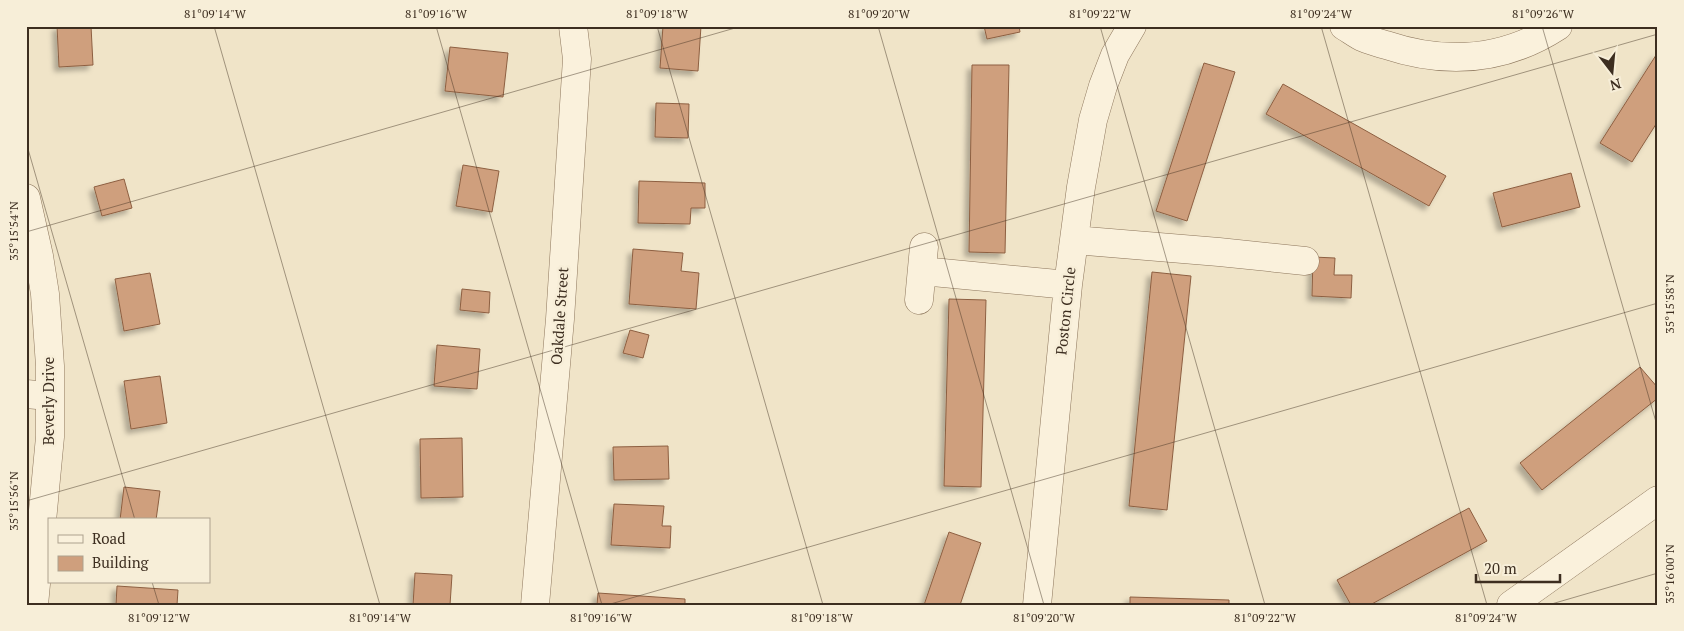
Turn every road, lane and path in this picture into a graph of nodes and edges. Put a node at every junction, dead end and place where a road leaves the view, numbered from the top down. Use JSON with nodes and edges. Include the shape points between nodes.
{"nodes":[{"id":1,"x":573,"y":26,"type":"edge"},
{"id":2,"x":1132,"y":26,"type":"edge"},
{"id":3,"x":1344,"y":26,"type":"edge"},
{"id":4,"x":1558,"y":26,"type":"edge"},
{"id":5,"x":26,"y":198,"type":"edge"},
{"id":6,"x":1074,"y":240,"type":"junction"},
{"id":7,"x":1305,"y":261,"type":"dead end"},
{"id":8,"x":1068,"y":285,"type":"junction"},
{"id":9,"x":919,"y":300,"type":"dead end"},
{"id":10,"x":38,"y":395,"type":"edge"},
{"id":11,"x":1658,"y":500,"type":"edge"},
{"id":12,"x":34,"y":605,"type":"edge"},
{"id":13,"x":536,"y":605,"type":"edge"},
{"id":14,"x":1037,"y":605,"type":"edge"},
{"id":15,"x":1512,"y":605,"type":"edge"}],
"edges":[{"from":1,"to":13,"type":"street","name":"Oakdale Street","via":[[577,59],[560,320]]},
{"from":2,"to":6,"type":"street","name":"Poston Circle","via":[[1115,55],[1093,120]]},
{"from":3,"to":4,"type":"street","via":[[1364,38],[1410,53],[1454,58],[1497,54],[1541,38]]},
{"from":5,"to":10,"type":"street","name":"Beverly Drive","via":[[45,294],[50,366]]},
{"from":6,"to":7,"type":"street"},
{"from":6,"to":8,"type":"street","name":"Poston Circle"},
{"from":8,"to":9,"type":"street","via":[[923,259]]},
{"from":8,"to":14,"type":"street","name":"Poston Circle"},
{"from":10,"to":12,"type":"street","name":"Beverly Drive","via":[[50,436]]},
{"from":11,"to":15,"type":"street"}]}
